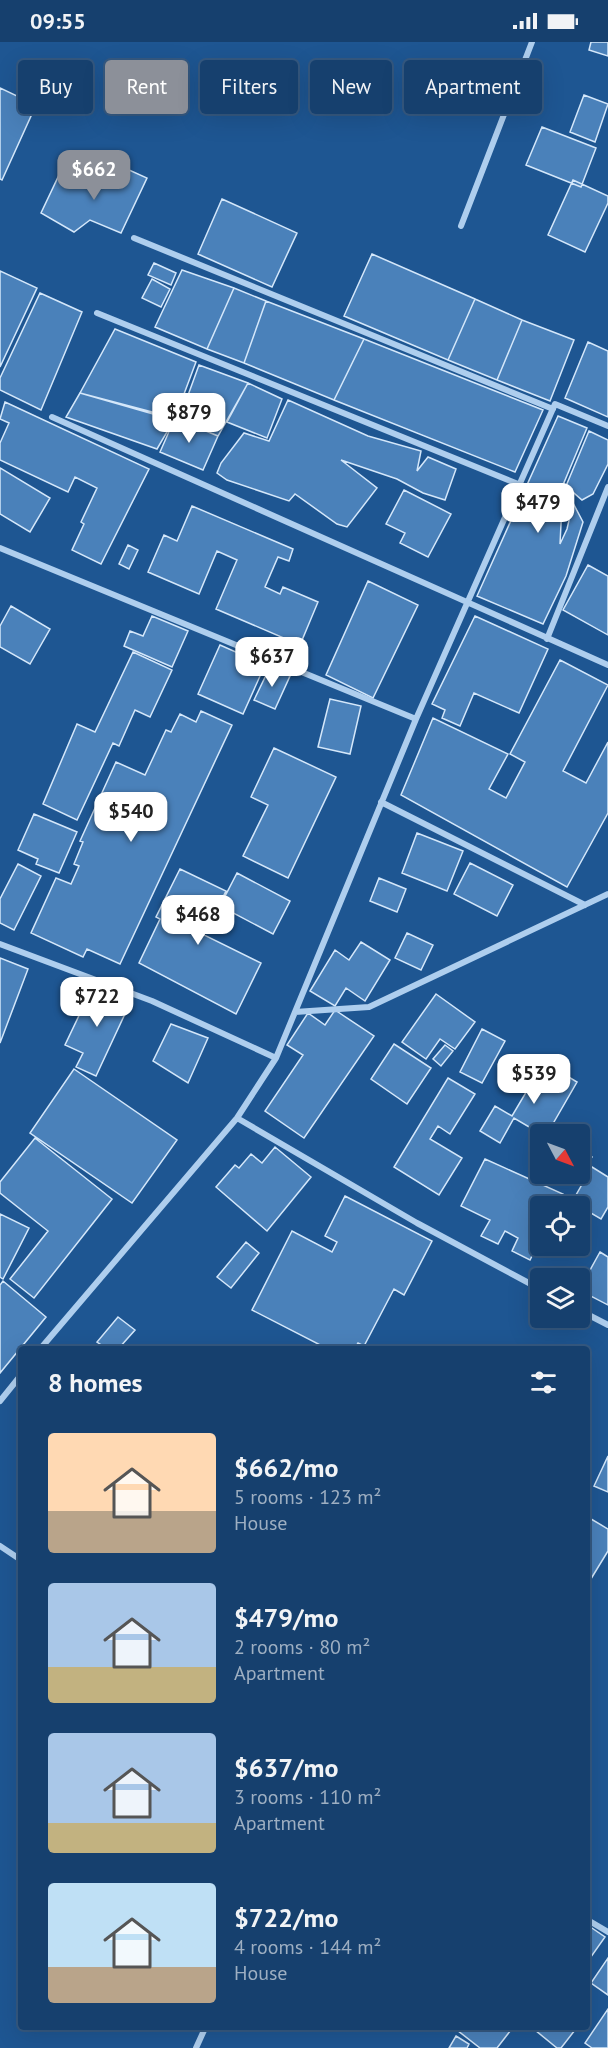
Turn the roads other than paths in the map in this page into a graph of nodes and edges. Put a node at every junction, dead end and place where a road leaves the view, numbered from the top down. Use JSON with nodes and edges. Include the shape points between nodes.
{"nodes":[{"id":1,"x":532,"y":42,"type":"edge"},
{"id":2,"x":461,"y":226,"type":"dead end"},
{"id":3,"x":134,"y":238,"type":"dead end"},
{"id":4,"x":98,"y":312,"type":"dead end"},
{"id":5,"x":553,"y":409,"type":"junction"},
{"id":6,"x":52,"y":417,"type":"dead end"},
{"id":7,"x":608,"y":426,"type":"edge"},
{"id":8,"x":518,"y":484,"type":"junction"},
{"id":9,"x":608,"y":487,"type":"edge"},
{"id":10,"x":0,"y":548,"type":"edge"},
{"id":11,"x":467,"y":602,"type":"junction"},
{"id":12,"x":547,"y":639,"type":"junction"},
{"id":13,"x":608,"y":665,"type":"edge"},
{"id":14,"x":416,"y":719,"type":"junction"},
{"id":15,"x":381,"y":802,"type":"junction"},
{"id":16,"x":608,"y":894,"type":"edge"},
{"id":17,"x":585,"y":905,"type":"junction"},
{"id":18,"x":0,"y":944,"type":"edge"},
{"id":19,"x":295,"y":1012,"type":"junction"},
{"id":20,"x":276,"y":1058,"type":"junction"},
{"id":21,"x":237,"y":1118,"type":"junction"},
{"id":22,"x":530,"y":1284,"type":"edge"},
{"id":23,"x":590,"y":1316,"type":"edge"},
{"id":24,"x":608,"y":1325,"type":"edge"},
{"id":25,"x":44,"y":1346,"type":"edge"},
{"id":26,"x":18,"y":1379,"type":"edge"},
{"id":27,"x":0,"y":1401,"type":"edge"},
{"id":28,"x":0,"y":1546,"type":"edge"},
{"id":29,"x":18,"y":1558,"type":"edge"},
{"id":30,"x":590,"y":1921,"type":"edge"},
{"id":31,"x":608,"y":1932,"type":"edge"},
{"id":32,"x":204,"y":2030,"type":"edge"},
{"id":33,"x":196,"y":2048,"type":"edge"}],
"edges":[{"from":1,"to":2,"type":"street"},
{"from":3,"to":5,"type":"street"},
{"from":4,"to":8,"type":"street"},
{"from":5,"to":7,"type":"street","via":[[555,404]]},
{"from":5,"to":8,"type":"street"},
{"from":6,"to":11,"type":"street"},
{"from":8,"to":11,"type":"street"},
{"from":9,"to":12,"type":"street"},
{"from":10,"to":14,"type":"street"},
{"from":11,"to":12,"type":"street"},
{"from":11,"to":14,"type":"street"},
{"from":12,"to":13,"type":"street"},
{"from":14,"to":15,"type":"street"},
{"from":15,"to":17,"type":"street"},
{"from":15,"to":19,"type":"street"},
{"from":16,"to":17,"type":"street"},
{"from":17,"to":19,"type":"street","via":[[369,1007]]},
{"from":18,"to":20,"type":"street","via":[[152,1000]]},
{"from":19,"to":20,"type":"street"},
{"from":20,"to":21,"type":"street"},
{"from":21,"to":22,"type":"street"},
{"from":21,"to":25,"type":"street"},
{"from":23,"to":24,"type":"street"},
{"from":26,"to":27,"type":"street"},
{"from":28,"to":29,"type":"street"},
{"from":30,"to":31,"type":"street"},
{"from":32,"to":33,"type":"street"}]}
